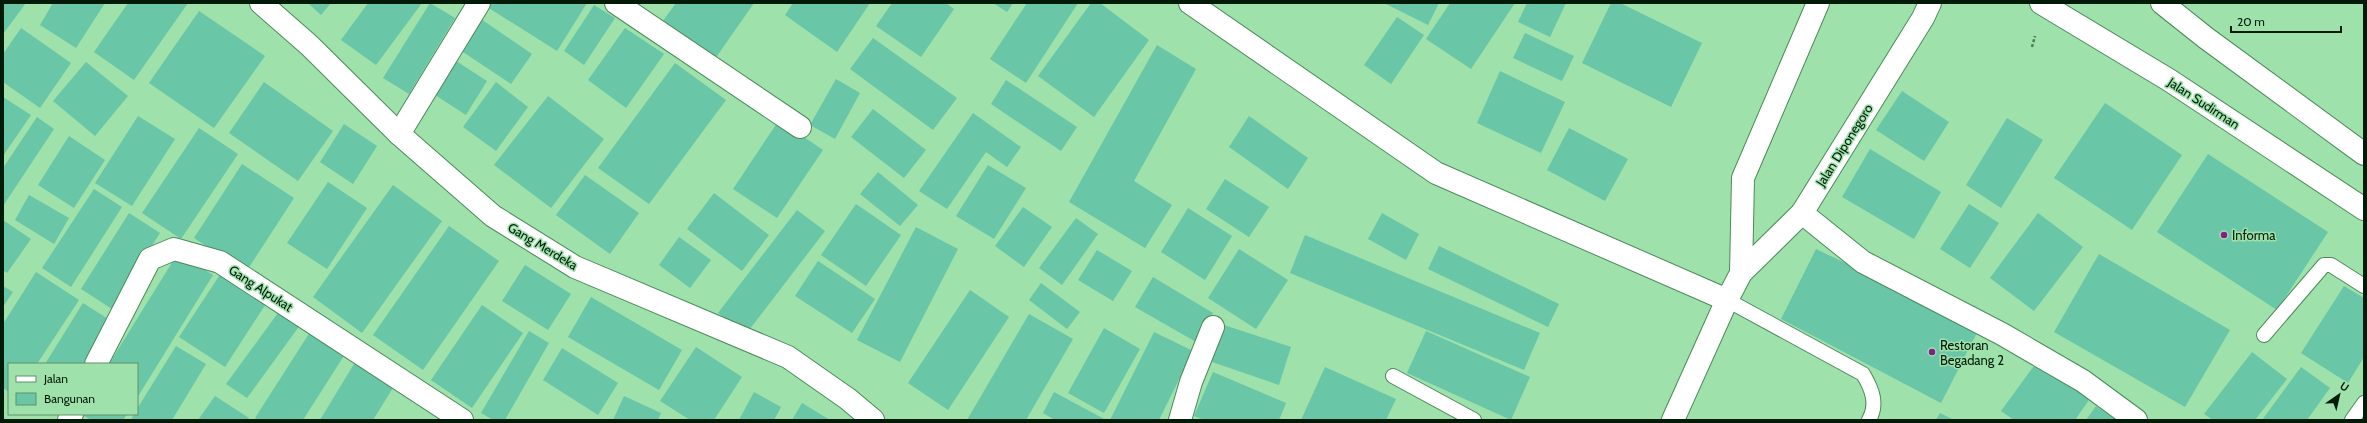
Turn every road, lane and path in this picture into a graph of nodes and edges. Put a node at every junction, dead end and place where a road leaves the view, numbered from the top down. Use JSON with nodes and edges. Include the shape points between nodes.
{"nodes":[{"id":1,"x":261,"y":3,"type":"edge"},
{"id":2,"x":479,"y":3,"type":"edge"},
{"id":3,"x":616,"y":3,"type":"edge"},
{"id":4,"x":1190,"y":3,"type":"edge"},
{"id":5,"x":1818,"y":3,"type":"edge"},
{"id":6,"x":1930,"y":3,"type":"edge"},
{"id":7,"x":2041,"y":3,"type":"edge"},
{"id":8,"x":2162,"y":3,"type":"edge"},
{"id":9,"x":2185,"y":3,"type":"edge"},
{"id":10,"x":2206,"y":38,"type":"junction"},
{"id":11,"x":800,"y":127,"type":"dead end"},
{"id":12,"x":399,"y":134,"type":"junction"},
{"id":13,"x":2364,"y":154,"type":"edge"},
{"id":14,"x":2364,"y":210,"type":"edge"},
{"id":15,"x":1802,"y":213,"type":"junction"},
{"id":16,"x":1741,"y":273,"type":"junction"},
{"id":17,"x":2364,"y":286,"type":"edge"},
{"id":18,"x":1727,"y":300,"type":"junction"},
{"id":19,"x":1213,"y":327,"type":"dead end"},
{"id":20,"x":2264,"y":335,"type":"dead end"},
{"id":21,"x":97,"y":363,"type":"edge"},
{"id":22,"x":1393,"y":376,"type":"dead end"},
{"id":23,"x":2364,"y":403,"type":"edge"},
{"id":24,"x":462,"y":420,"type":"edge"},
{"id":25,"x":873,"y":420,"type":"edge"},
{"id":26,"x":1180,"y":420,"type":"edge"},
{"id":27,"x":1474,"y":420,"type":"edge"},
{"id":28,"x":1673,"y":420,"type":"edge"},
{"id":29,"x":1869,"y":420,"type":"edge"},
{"id":30,"x":2136,"y":420,"type":"edge"},
{"id":31,"x":2352,"y":420,"type":"edge"}],
"edges":[{"from":1,"to":12,"type":"street","name":"Gang Merdeka","via":[[309,44]]},
{"from":2,"to":12,"type":"street"},
{"from":3,"to":11,"type":"street"},
{"from":4,"to":18,"type":"street","via":[[1436,173]]},
{"from":5,"to":16,"type":"street","name":"Jalan Diponegoro","via":[[1743,178]]},
{"from":6,"to":15,"type":"street","name":"Jalan Diponegoro"},
{"from":7,"to":14,"type":"street","name":"Jalan Sudirman","via":[[2169,80]]},
{"from":8,"to":10,"type":"street"},
{"from":9,"to":10,"type":"street"},
{"from":10,"to":13,"type":"street"},
{"from":12,"to":25,"type":"street","name":"Gang Merdeka","via":[[493,216],[575,267],[788,357]]},
{"from":15,"to":16,"type":"street","name":"Jalan Diponegoro"},
{"from":15,"to":30,"type":"street","via":[[1863,262],[2002,334],[2083,382]]},
{"from":16,"to":18,"type":"street","name":"Jalan Diponegoro"},
{"from":17,"to":20,"type":"lane","via":[[2331,265],[2324,265]]},
{"from":18,"to":28,"type":"street","name":"Jalan Diponegoro"},
{"from":18,"to":29,"type":"lane","via":[[1863,374],[1872,389],[1874,411]]},
{"from":19,"to":26,"type":"street","via":[[1191,382]]},
{"from":21,"to":24,"type":"street","name":"Gang Alpukat","via":[[150,259],[174,249],[220,262]]},
{"from":22,"to":27,"type":"lane"},
{"from":23,"to":31,"type":"lane"}]}
